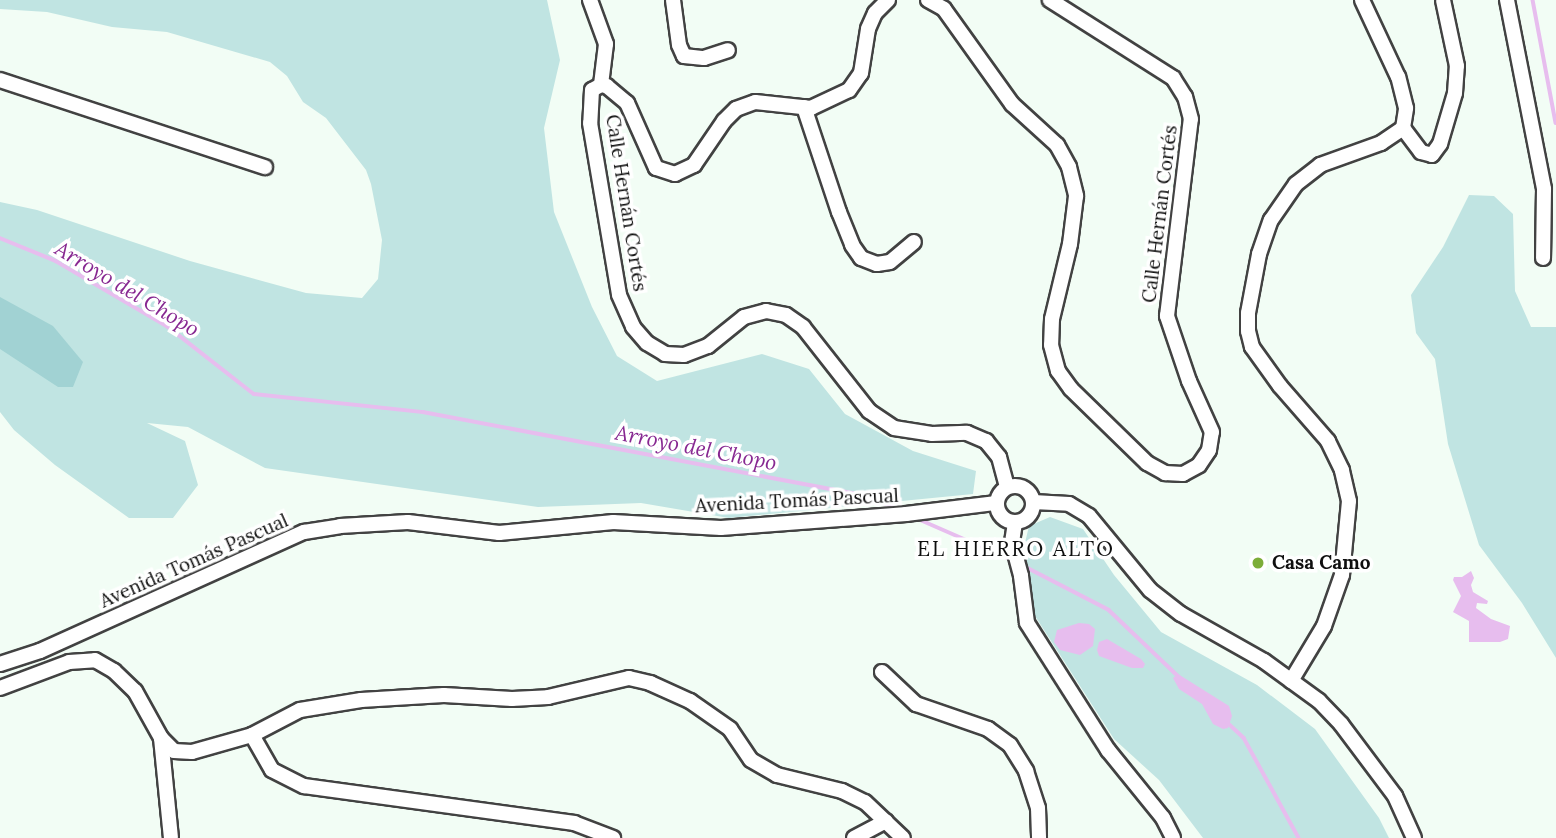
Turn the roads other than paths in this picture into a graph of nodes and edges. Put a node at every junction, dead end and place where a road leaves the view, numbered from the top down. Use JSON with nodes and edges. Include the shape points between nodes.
{"nodes":[{"id":1,"x":590,"y":0,"type":"edge"},
{"id":2,"x":673,"y":0,"type":"edge"},
{"id":3,"x":888,"y":0,"type":"edge"},
{"id":4,"x":928,"y":0,"type":"edge"},
{"id":5,"x":1050,"y":0,"type":"edge"},
{"id":6,"x":1362,"y":0,"type":"edge"},
{"id":7,"x":1443,"y":0,"type":"edge"},
{"id":8,"x":1507,"y":0,"type":"edge"},
{"id":9,"x":728,"y":50,"type":"dead end"},
{"id":10,"x":0,"y":80,"type":"edge"},
{"id":11,"x":601,"y":85,"type":"junction"},
{"id":12,"x":804,"y":107,"type":"junction"},
{"id":13,"x":1403,"y":128,"type":"junction"},
{"id":14,"x":265,"y":167,"type":"dead end"},
{"id":15,"x":914,"y":242,"type":"dead end"},
{"id":16,"x":1543,"y":258,"type":"dead end"},
{"id":17,"x":1007,"y":486,"type":"junction"},
{"id":18,"x":1033,"y":502,"type":"junction"},
{"id":19,"x":996,"y":503,"type":"junction"},
{"id":20,"x":1015,"y":523,"type":"junction"},
{"id":21,"x":0,"y":664,"type":"edge"},
{"id":22,"x":882,"y":672,"type":"dead end"},
{"id":23,"x":1292,"y":681,"type":"junction"},
{"id":24,"x":0,"y":688,"type":"edge"},
{"id":25,"x":252,"y":735,"type":"junction"},
{"id":26,"x":161,"y":738,"type":"junction"},
{"id":27,"x":886,"y":821,"type":"junction"},
{"id":28,"x":170,"y":838,"type":"edge"},
{"id":29,"x":612,"y":838,"type":"edge"},
{"id":30,"x":854,"y":838,"type":"edge"},
{"id":31,"x":903,"y":838,"type":"edge"},
{"id":32,"x":1039,"y":838,"type":"edge"},
{"id":33,"x":1174,"y":838,"type":"edge"},
{"id":34,"x":1415,"y":838,"type":"edge"}],
"edges":[{"from":1,"to":11,"type":"street","via":[[606,44]]},
{"from":2,"to":9,"type":"street","via":[[684,56],[704,58]]},
{"from":3,"to":12,"type":"street","name":"Calle Hernán Cortés","via":[[868,29],[861,73],[849,90]]},
{"from":4,"to":5,"type":"street","name":"Calle Hernán Cortés","via":[[944,9],[1012,104],[1057,145],[1069,167],[1076,196],[1052,319],[1051,345],[1058,371],[1147,463],[1165,473],[1184,474],[1199,465],[1209,450],[1212,432],[1167,316],[1191,119],[1185,97],[1172,78]]},
{"from":6,"to":13,"type":"street","via":[[1398,77],[1406,108]]},
{"from":7,"to":13,"type":"street","via":[[1457,66],[1455,93],[1432,156],[1421,152]]},
{"from":8,"to":16,"type":"street","via":[[1544,189]]},
{"from":10,"to":14,"type":"street"},
{"from":11,"to":12,"type":"street","name":"Calle Hernán Cortés","via":[[627,103],[656,168],[675,174],[694,165],[736,109],[755,102]]},
{"from":11,"to":17,"type":"street","name":"Calle Hernán Cortés","via":[[592,90],[590,123],[619,295],[633,327],[647,343],[665,354],[684,355],[708,346],[744,317],[766,311],[786,316],[803,327],[869,411],[894,428],[967,433],[986,441],[999,457]]},
{"from":12,"to":15,"type":"street","via":[[839,212],[861,258],[877,264],[890,262]]},
{"from":13,"to":23,"type":"street","via":[[1381,143],[1320,165],[1296,184],[1271,220],[1259,254],[1248,313],[1252,347],[1328,441],[1342,470],[1349,501],[1342,575],[1324,626]]},
{"from":17,"to":18,"type":"street","via":[[1029,492]]},
{"from":17,"to":19,"type":"street"},
{"from":18,"to":20,"type":"street","via":[[1031,513]]},
{"from":18,"to":23,"type":"street","via":[[1069,503],[1089,516],[1150,590]]},
{"from":19,"to":20,"type":"street","via":[[1000,517]]},
{"from":19,"to":21,"type":"street","name":"Avenida Tomás Pascual","via":[[721,528],[613,522],[499,533],[408,522],[340,526],[304,533],[40,651]]},
{"from":20,"to":33,"type":"street","via":[[1012,542],[1027,623],[1108,750]]},
{"from":22,"to":32,"type":"street","via":[[916,704],[988,729],[1010,745],[1026,771],[1038,808]]},
{"from":23,"to":34,"type":"street","via":[[1341,724],[1395,796]]},
{"from":24,"to":26,"type":"street","via":[[69,662],[95,660],[135,691]]},
{"from":25,"to":26,"type":"street","via":[[192,752],[174,751]]},
{"from":25,"to":27,"type":"street","via":[[300,710],[361,700],[444,695],[548,697],[629,678],[690,701],[730,729],[751,760],[777,775],[842,791],[865,802]]},
{"from":25,"to":29,"type":"street","via":[[272,770],[304,786],[575,823]]},
{"from":26,"to":28,"type":"street"},
{"from":27,"to":30,"type":"street"},
{"from":27,"to":31,"type":"street"}]}
